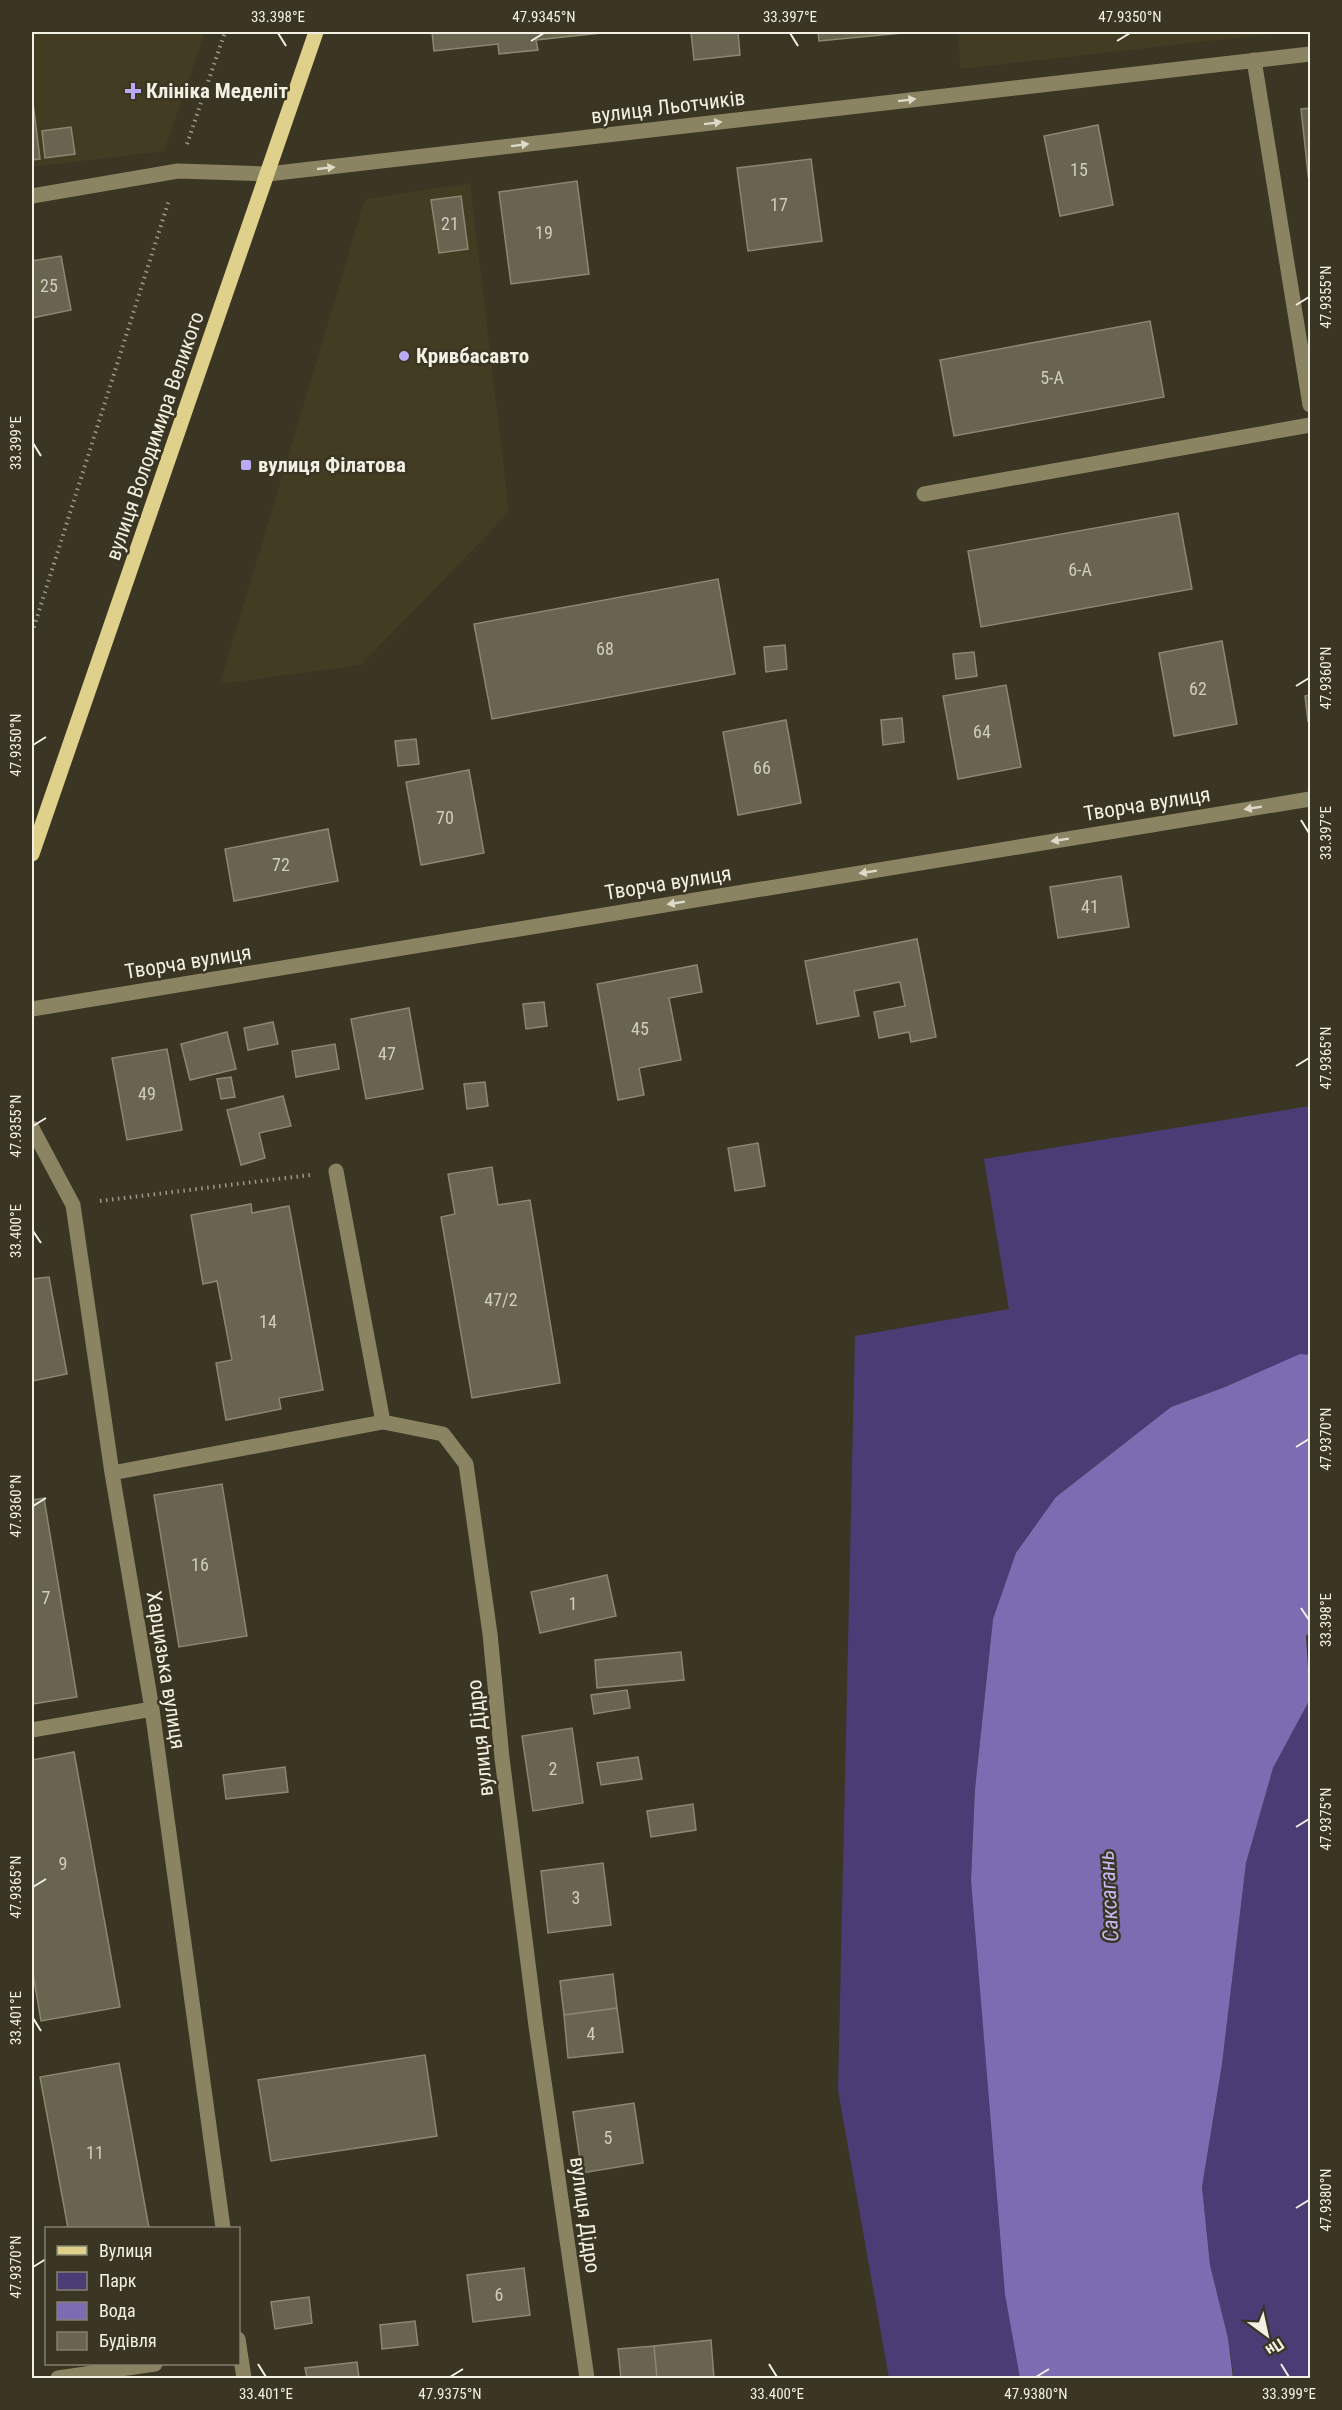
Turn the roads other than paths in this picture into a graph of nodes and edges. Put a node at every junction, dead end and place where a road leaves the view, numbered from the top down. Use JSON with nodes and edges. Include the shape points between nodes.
{"nodes":[{"id":1,"x":316,"y":32,"type":"edge"},
{"id":2,"x":1311,"y":54,"type":"edge"},
{"id":3,"x":1254,"y":60,"type":"junction"},
{"id":4,"x":268,"y":174,"type":"junction"},
{"id":5,"x":32,"y":196,"type":"edge"},
{"id":6,"x":1311,"y":405,"type":"edge"},
{"id":7,"x":1311,"y":425,"type":"edge"},
{"id":8,"x":924,"y":494,"type":"dead end"},
{"id":9,"x":1311,"y":799,"type":"edge"},
{"id":10,"x":32,"y":854,"type":"edge"},
{"id":11,"x":32,"y":1009,"type":"edge"},
{"id":12,"x":32,"y":1128,"type":"edge"},
{"id":13,"x":336,"y":1171,"type":"road end"},
{"id":14,"x":382,"y":1422,"type":"junction"},
{"id":15,"x":112,"y":1473,"type":"junction"},
{"id":16,"x":152,"y":1709,"type":"junction"},
{"id":17,"x":32,"y":1730,"type":"edge"},
{"id":18,"x":223,"y":2227,"type":"edge"},
{"id":19,"x":240,"y":2353,"type":"edge"},
{"id":20,"x":149,"y":2365,"type":"edge"},
{"id":21,"x":58,"y":2379,"type":"edge"},
{"id":22,"x":244,"y":2379,"type":"edge"},
{"id":23,"x":587,"y":2379,"type":"edge"}],
"edges":[{"from":1,"to":4,"type":"main road","name":"вулиця Володимира Великого"},
{"from":2,"to":3,"type":"street","name":"вулиця Льотчиків"},
{"from":4,"to":3,"type":"street","name":"вулиця Льотчиків","one_way":true},
{"from":3,"to":6,"type":"street"},
{"from":4,"to":5,"type":"street","name":"вулиця Льотчиків","via":[[178,171]]},
{"from":4,"to":10,"type":"main road","name":"вулиця Володимира Великого"},
{"from":7,"to":8,"type":"street"},
{"from":9,"to":11,"type":"street","name":"Творча вулиця","one_way":true},
{"from":12,"to":15,"type":"street","name":"Харцизька вулиця","via":[[73,1205]]},
{"from":13,"to":14,"type":"street"},
{"from":14,"to":15,"type":"street","name":"вулиця Дідро"},
{"from":14,"to":23,"type":"street","name":"вулиця Дідро","via":[[443,1434],[466,1464],[536,2026]]},
{"from":15,"to":16,"type":"street","name":"Харцизька вулиця"},
{"from":16,"to":17,"type":"street"},
{"from":16,"to":18,"type":"street","name":"Харцизька вулиця"},
{"from":19,"to":22,"type":"street"},
{"from":20,"to":21,"type":"street"}]}
